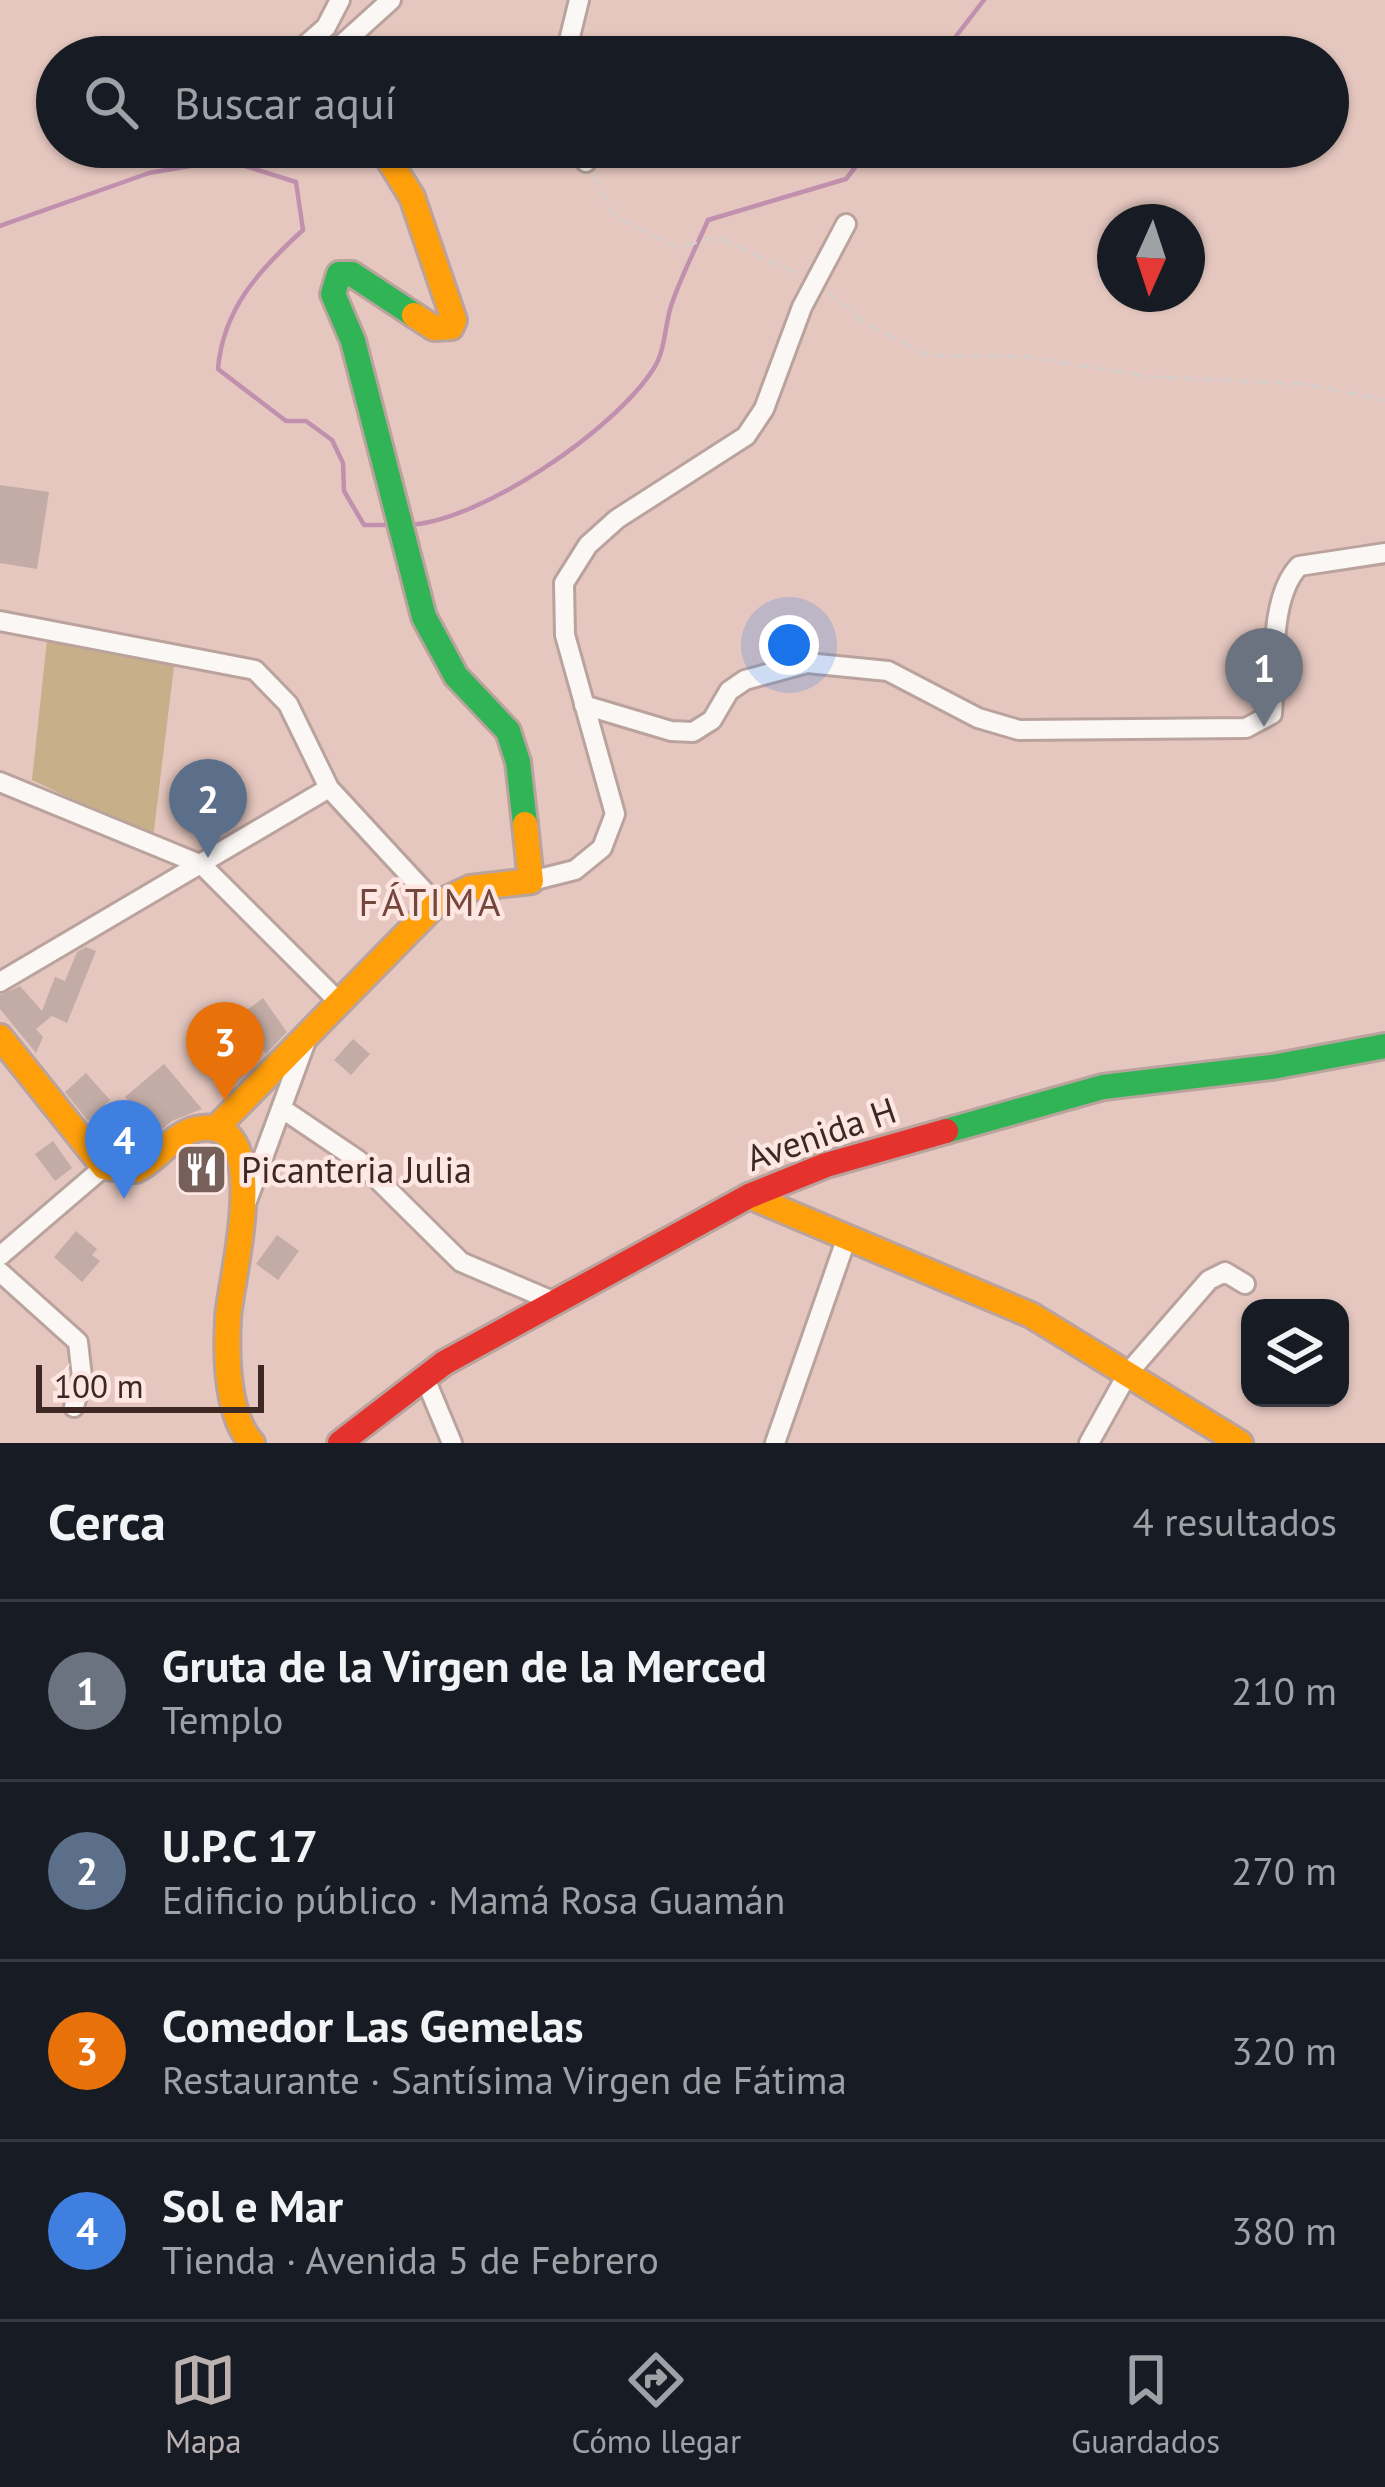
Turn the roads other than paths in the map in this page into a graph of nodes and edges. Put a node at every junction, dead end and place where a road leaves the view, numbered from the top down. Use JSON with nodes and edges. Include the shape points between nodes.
{"nodes":[{"id":1,"x":340,"y":0,"type":"edge"},
{"id":2,"x":391,"y":0,"type":"edge"},
{"id":3,"x":579,"y":0,"type":"edge"},
{"id":4,"x":316,"y":36,"type":"edge"},
{"id":5,"x":351,"y":36,"type":"edge"},
{"id":6,"x":570,"y":36,"type":"edge"},
{"id":7,"x":393,"y":168,"type":"edge"},
{"id":8,"x":846,"y":224,"type":"dead end"},
{"id":9,"x":1385,"y":553,"type":"edge"},
{"id":10,"x":0,"y":621,"type":"edge"},
{"id":11,"x":584,"y":705,"type":"junction"},
{"id":12,"x":0,"y":782,"type":"edge"},
{"id":13,"x":329,"y":788,"type":"junction"},
{"id":14,"x":202,"y":865,"type":"junction"},
{"id":15,"x":531,"y":881,"type":"junction"},
{"id":16,"x":436,"y":904,"type":"junction"},
{"id":17,"x":0,"y":982,"type":"edge"},
{"id":18,"x":339,"y":1002,"type":"junction"},
{"id":19,"x":0,"y":1036,"type":"edge"},
{"id":20,"x":306,"y":1041,"type":"junction"},
{"id":21,"x":1385,"y":1046,"type":"edge"},
{"id":22,"x":284,"y":1110,"type":"junction"},
{"id":23,"x":214,"y":1129,"type":"junction"},
{"id":24,"x":104,"y":1167,"type":"junction"},
{"id":25,"x":748,"y":1196,"type":"junction"},
{"id":26,"x":245,"y":1205,"type":"junction"},
{"id":27,"x":847,"y":1237,"type":"junction"},
{"id":28,"x":0,"y":1256,"type":"edge"},
{"id":29,"x":0,"y":1272,"type":"edge"},
{"id":30,"x":1245,"y":1284,"type":"dead end"},
{"id":31,"x":555,"y":1302,"type":"junction"},
{"id":32,"x":1128,"y":1373,"type":"junction"},
{"id":33,"x":424,"y":1376,"type":"junction"},
{"id":34,"x":74,"y":1407,"type":"dead end"},
{"id":35,"x":242,"y":1439,"type":"edge"},
{"id":36,"x":340,"y":1443,"type":"edge"},
{"id":37,"x":452,"y":1443,"type":"edge"},
{"id":38,"x":775,"y":1443,"type":"edge"},
{"id":39,"x":1089,"y":1443,"type":"edge"},
{"id":40,"x":1240,"y":1443,"type":"edge"}],
"edges":[{"from":1,"to":4,"type":"street"},
{"from":2,"to":5,"type":"street"},
{"from":3,"to":6,"type":"street"},
{"from":7,"to":15,"type":"street","via":[[455,314],[451,327],[434,328],[352,274],[333,283],[401,540],[439,649],[508,731]]},
{"from":8,"to":11,"type":"street","via":[[746,436],[616,519],[564,584],[565,635]]},
{"from":9,"to":11,"type":"street","via":[[1299,566],[1289,576],[1272,714],[1246,728],[1019,730],[888,671],[807,663],[745,680],[693,733]]},
{"from":10,"to":13,"type":"street","via":[[255,670],[288,704]]},
{"from":11,"to":15,"type":"street","via":[[615,814],[602,848],[575,870]]},
{"from":12,"to":14,"type":"street"},
{"from":13,"to":14,"type":"street"},
{"from":13,"to":16,"type":"street"},
{"from":14,"to":17,"type":"street"},
{"from":14,"to":18,"type":"street"},
{"from":15,"to":16,"type":"street","via":[[458,890]]},
{"from":16,"to":18,"type":"street"},
{"from":18,"to":20,"type":"street"},
{"from":19,"to":24,"type":"street"},
{"from":20,"to":22,"type":"street"},
{"from":20,"to":23,"type":"street"},
{"from":21,"to":25,"type":"street","name":"Avenida H","via":[[1103,1087],[846,1158]]},
{"from":22,"to":26,"type":"street"},
{"from":22,"to":31,"type":"street","via":[[358,1160],[461,1262]]},
{"from":23,"to":24,"type":"street","via":[[192,1129],[141,1171]]},
{"from":23,"to":26,"type":"street","via":[[242,1161]]},
{"from":24,"to":28,"type":"street"},
{"from":25,"to":27,"type":"street"},
{"from":25,"to":31,"type":"street","name":"Avenida H"},
{"from":26,"to":35,"type":"street","via":[[227,1314]]},
{"from":27,"to":32,"type":"street","via":[[1031,1315]]},
{"from":27,"to":38,"type":"street"},
{"from":29,"to":34,"type":"street","via":[[78,1342],[82,1377]]},
{"from":30,"to":32,"type":"street","via":[[1225,1272],[1209,1280]]},
{"from":31,"to":33,"type":"street","name":"Avenida H"},
{"from":32,"to":39,"type":"street"},
{"from":32,"to":40,"type":"street"},
{"from":33,"to":36,"type":"street","name":"Avenida H"},
{"from":33,"to":37,"type":"street"}]}
